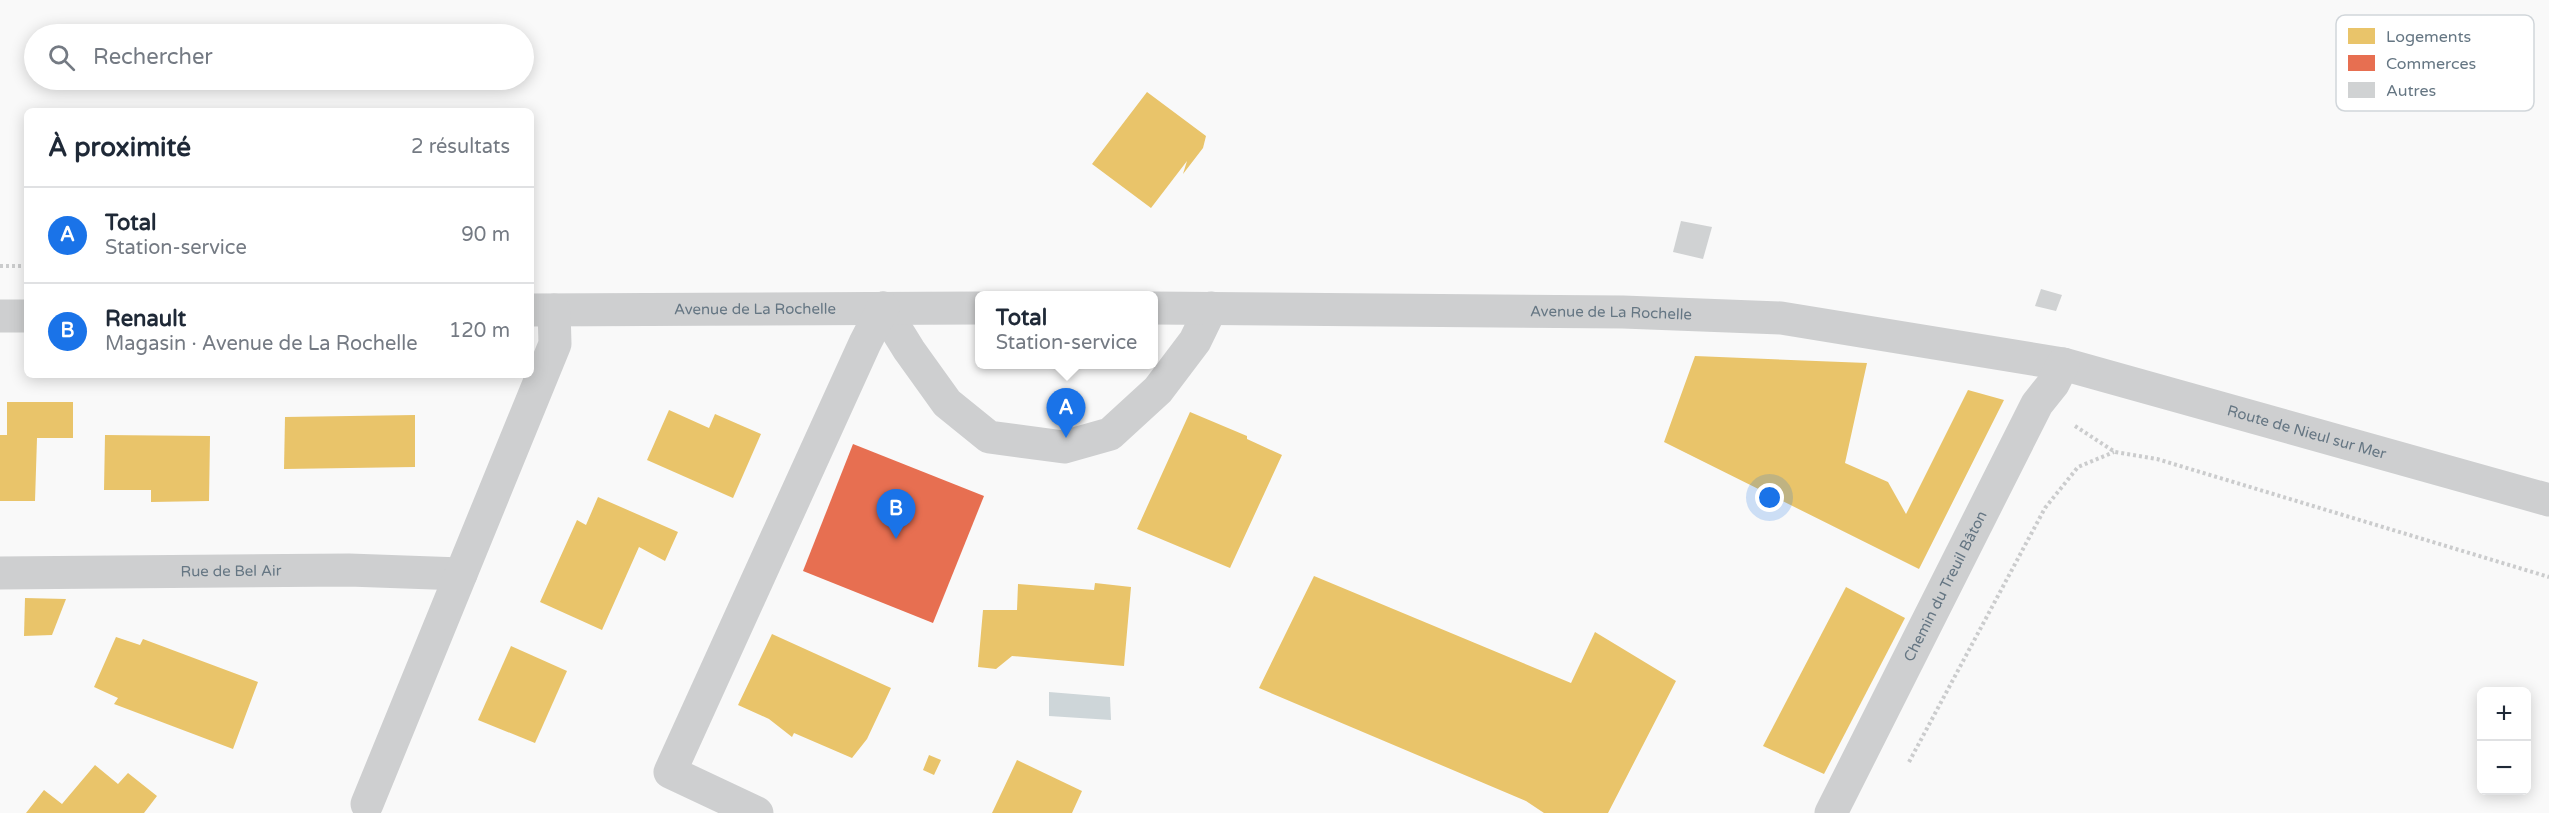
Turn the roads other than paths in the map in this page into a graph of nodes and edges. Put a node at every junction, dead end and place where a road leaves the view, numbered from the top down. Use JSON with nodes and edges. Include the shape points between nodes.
{"nodes":[{"id":1,"x":883,"y":308,"type":"junction"},
{"id":2,"x":975,"y":308,"type":"edge"},
{"id":3,"x":1158,"y":308,"type":"edge"},
{"id":4,"x":1211,"y":308,"type":"junction"},
{"id":5,"x":543,"y":310,"type":"edge"},
{"id":6,"x":0,"y":316,"type":"edge"},
{"id":7,"x":24,"y":316,"type":"edge"},
{"id":8,"x":2063,"y":364,"type":"junction"},
{"id":9,"x":2549,"y":500,"type":"edge"},
{"id":10,"x":0,"y":573,"type":"edge"},
{"id":11,"x":461,"y":573,"type":"junction"},
{"id":12,"x":367,"y":804,"type":"dead end"},
{"id":13,"x":757,"y":813,"type":"edge"},
{"id":14,"x":1831,"y":813,"type":"edge"}],
"edges":[{"from":1,"to":2,"type":"street","name":"Avenue de La Rochelle"},
{"from":1,"to":4,"type":"street","via":[[947,403],[989,436],[1064,447],[1110,434],[1158,390],[1195,340]]},
{"from":1,"to":5,"type":"street","name":"Avenue de La Rochelle"},
{"from":1,"to":13,"type":"street","via":[[670,772]]},
{"from":3,"to":4,"type":"street","name":"Avenue de La Rochelle"},
{"from":4,"to":8,"type":"street","name":"Avenue de La Rochelle","via":[[1623,312],[1780,318]]},
{"from":5,"to":11,"type":"street","via":[[555,344]]},
{"from":6,"to":7,"type":"street"},
{"from":8,"to":9,"type":"street","name":"Route de Nieul sur Mer"},
{"from":8,"to":14,"type":"street","name":"Chemin du Treuil Bâton","via":[[2037,404]]},
{"from":10,"to":11,"type":"street","name":"Rue de Bel Air"},
{"from":11,"to":12,"type":"street"}]}
